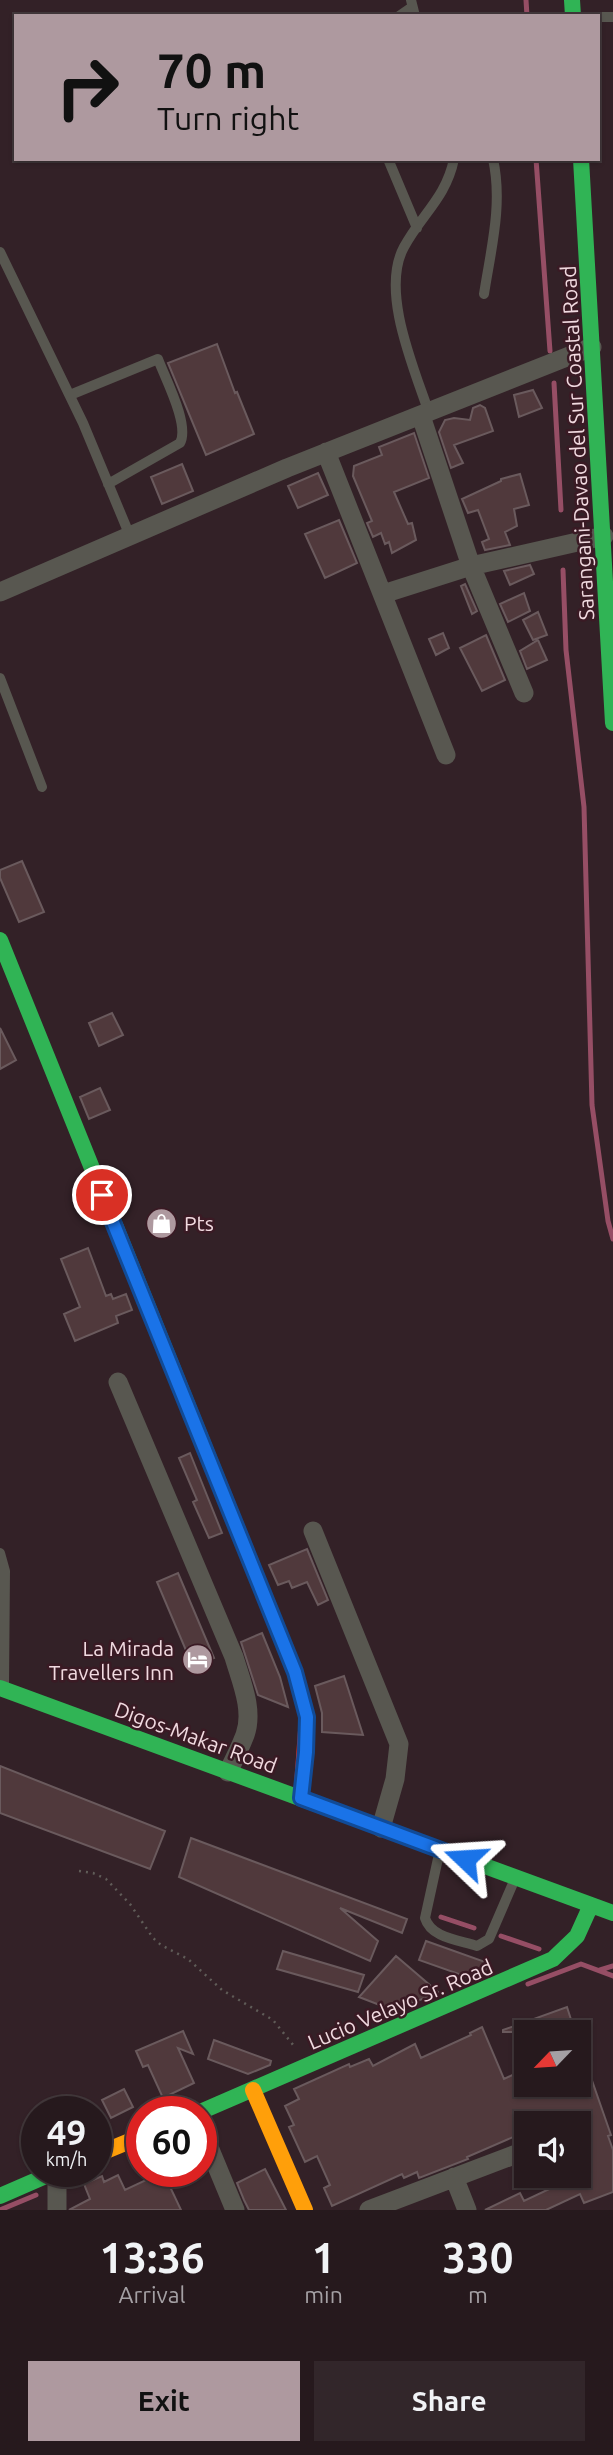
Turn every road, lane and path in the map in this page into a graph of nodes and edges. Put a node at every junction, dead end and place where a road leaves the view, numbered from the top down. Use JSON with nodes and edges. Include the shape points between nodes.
{"nodes":[{"id":1,"x":389,"y":161,"type":"edge"},
{"id":2,"x":454,"y":161,"type":"edge"},
{"id":3,"x":493,"y":161,"type":"edge"},
{"id":4,"x":582,"y":161,"type":"edge"},
{"id":5,"x":417,"y":228,"type":"junction"},
{"id":6,"x":0,"y":252,"type":"edge"},
{"id":7,"x":484,"y":294,"type":"dead end"},
{"id":8,"x":592,"y":347,"type":"junction"},
{"id":9,"x":70,"y":395,"type":"junction"},
{"id":10,"x":425,"y":415,"type":"junction"},
{"id":11,"x":326,"y":452,"type":"junction"},
{"id":12,"x":108,"y":484,"type":"junction"},
{"id":13,"x":130,"y":536,"type":"junction"},
{"id":14,"x":604,"y":536,"type":"junction"},
{"id":15,"x":471,"y":566,"type":"junction"},
{"id":16,"x":0,"y":592,"type":"edge"},
{"id":17,"x":383,"y":594,"type":"junction"},
{"id":18,"x":0,"y":678,"type":"edge"},
{"id":19,"x":524,"y":693,"type":"dead end"},
{"id":20,"x":613,"y":723,"type":"edge"},
{"id":21,"x":446,"y":755,"type":"dead end"},
{"id":22,"x":42,"y":787,"type":"dead end"},
{"id":23,"x":0,"y":940,"type":"edge"},
{"id":24,"x":118,"y":1382,"type":"dead end"},
{"id":25,"x":313,"y":1531,"type":"dead end"},
{"id":26,"x":0,"y":1553,"type":"edge"},
{"id":27,"x":2,"y":1689,"type":"edge"},
{"id":28,"x":228,"y":1772,"type":"junction"},
{"id":29,"x":301,"y":1798,"type":"junction"},
{"id":30,"x":381,"y":1828,"type":"junction"},
{"id":31,"x":440,"y":1849,"type":"junction"},
{"id":32,"x":79,"y":1871,"type":"dead end"},
{"id":33,"x":516,"y":1877,"type":"junction"},
{"id":34,"x":613,"y":1899,"type":"edge"},
{"id":35,"x":591,"y":1905,"type":"junction"},
{"id":36,"x":613,"y":1913,"type":"edge"},
{"id":37,"x":305,"y":2068,"type":"junction"},
{"id":38,"x":253,"y":2090,"type":"junction"},
{"id":39,"x":217,"y":2105,"type":"edge"},
{"id":40,"x":514,"y":2155,"type":"edge"},
{"id":41,"x":217,"y":2167,"type":"edge"},
{"id":42,"x":454,"y":2177,"type":"junction"},
{"id":43,"x":21,"y":2187,"type":"edge"},
{"id":44,"x":56,"y":2187,"type":"edge"},
{"id":45,"x":0,"y":2196,"type":"edge"},
{"id":46,"x":57,"y":2210,"type":"edge"},
{"id":47,"x":235,"y":2210,"type":"edge"},
{"id":48,"x":305,"y":2210,"type":"edge"},
{"id":49,"x":369,"y":2210,"type":"edge"},
{"id":50,"x":467,"y":2210,"type":"edge"}],
"edges":[{"from":1,"to":5,"type":"lane"},
{"from":2,"to":5,"type":"lane","via":[[438,201]]},
{"from":3,"to":7,"type":"lane","via":[[497,214]]},
{"from":4,"to":8,"type":"main road","name":"Sarangani-Davao del Sur Coastal Road"},
{"from":5,"to":10,"type":"lane","via":[[402,249],[395,299]]},
{"from":6,"to":9,"type":"lane"},
{"from":8,"to":10,"type":"street"},
{"from":8,"to":14,"type":"main road","name":"Sarangani-Davao del Sur Coastal Road"},
{"from":9,"to":12,"type":"lane"},
{"from":9,"to":12,"type":"lane","via":[[158,359],[183,436],[180,443]]},
{"from":10,"to":11,"type":"street"},
{"from":10,"to":15,"type":"street"},
{"from":11,"to":13,"type":"street"},
{"from":11,"to":17,"type":"street"},
{"from":12,"to":13,"type":"lane"},
{"from":13,"to":16,"type":"street"},
{"from":14,"to":15,"type":"street"},
{"from":14,"to":20,"type":"main road","name":"Sarangani-Davao del Sur Coastal Road"},
{"from":15,"to":17,"type":"street"},
{"from":15,"to":19,"type":"street"},
{"from":17,"to":21,"type":"street"},
{"from":18,"to":22,"type":"lane"},
{"from":23,"to":29,"type":"main road","via":[[295,1672],[307,1717]]},
{"from":24,"to":28,"type":"street","via":[[242,1681],[248,1721]]},
{"from":25,"to":30,"type":"street","via":[[399,1744],[396,1779]]},
{"from":26,"to":27,"type":"lane","via":[[5,1572]]},
{"from":27,"to":28,"type":"main road","name":"Digos-Makar Road"},
{"from":28,"to":29,"type":"main road","name":"Digos-Makar Road"},
{"from":29,"to":30,"type":"main road","name":"Digos-Makar Road"},
{"from":30,"to":31,"type":"main road","name":"Digos-Makar Road"},
{"from":31,"to":33,"type":"main road","name":"Digos-Makar Road"},
{"from":31,"to":33,"type":"lane","via":[[425,1914],[433,1931],[477,1946],[484,1944]]},
{"from":32,"to":37,"type":"path","via":[[106,1880],[130,1904],[153,1938],[188,1959],[222,1990],[273,2020],[288,2036]]},
{"from":33,"to":35,"type":"main road","name":"Digos-Makar Road"},
{"from":34,"to":35,"type":"main road"},
{"from":35,"to":36,"type":"main road","name":"Digos-Makar Road"},
{"from":35,"to":37,"type":"main road","name":"Lucio Velayo Sr. Road","via":[[577,1938],[553,1959]]},
{"from":37,"to":38,"type":"main road","name":"Lucio Velayo Sr. Road"},
{"from":38,"to":39,"type":"main road","name":"Lucio Velayo Sr. Road"},
{"from":38,"to":48,"type":"main road"},
{"from":40,"to":42,"type":"street"},
{"from":41,"to":47,"type":"street"},
{"from":42,"to":49,"type":"street"},
{"from":42,"to":50,"type":"street"},
{"from":43,"to":45,"type":"main road"},
{"from":44,"to":46,"type":"street"}]}
